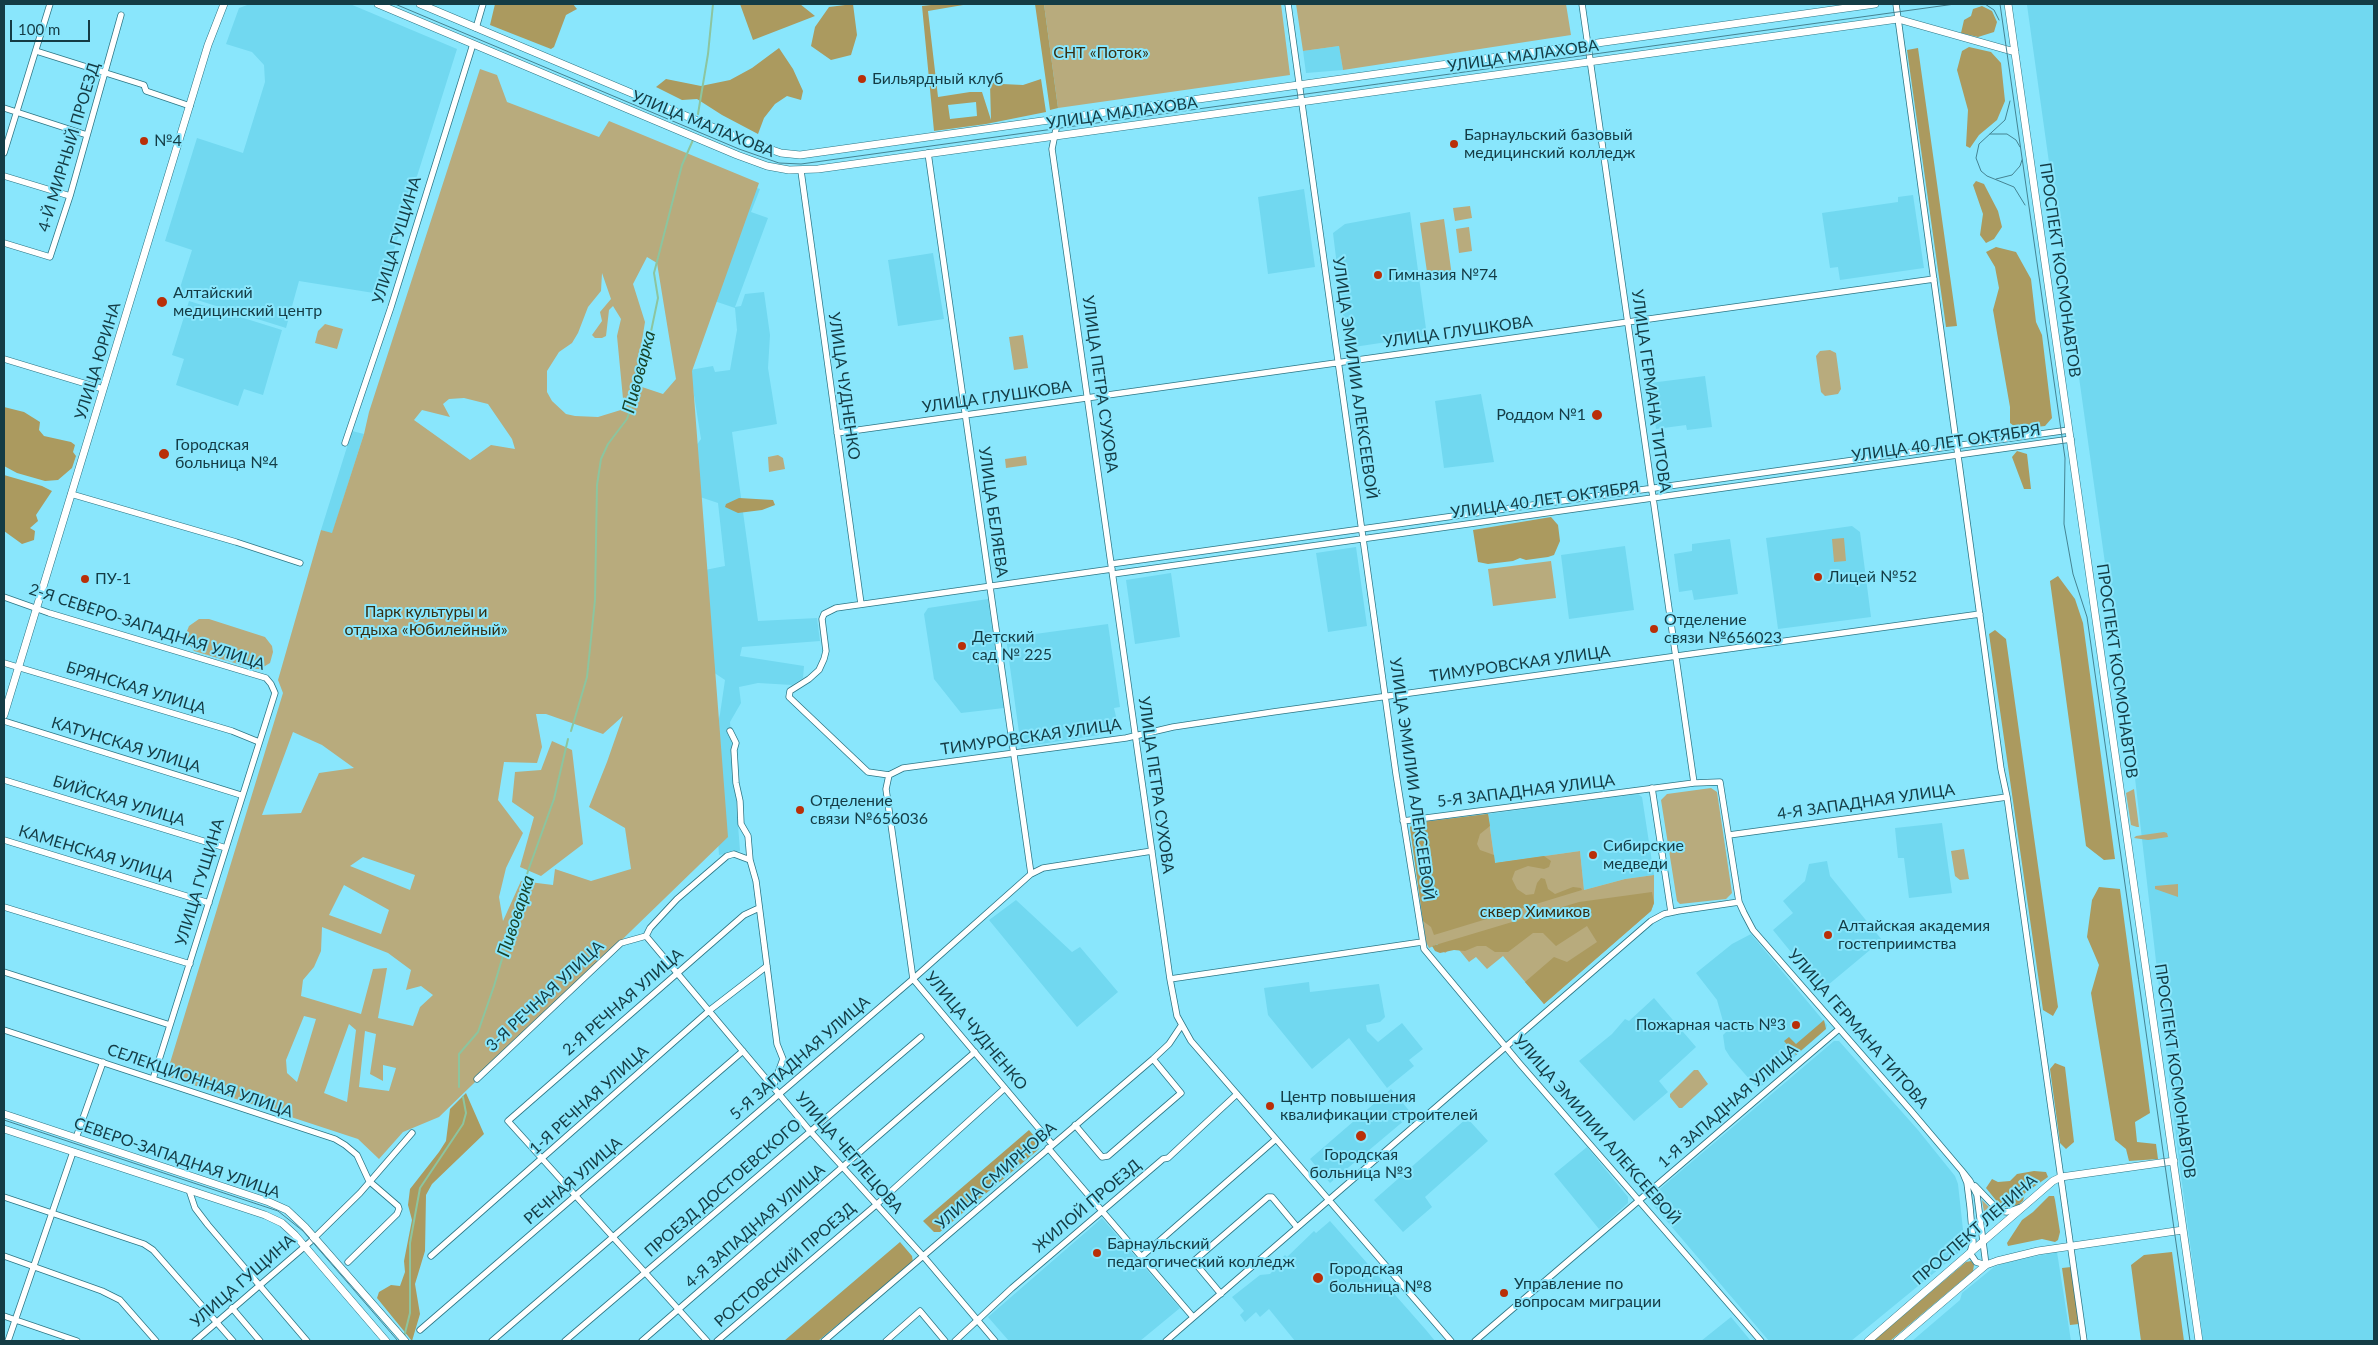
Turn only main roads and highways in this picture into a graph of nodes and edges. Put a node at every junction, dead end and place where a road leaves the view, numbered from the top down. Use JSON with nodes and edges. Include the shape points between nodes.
{"nodes":[{"id":1,"x":220,"y":4,"type":"edge"},
{"id":2,"x":224,"y":4,"type":"edge"},
{"id":3,"x":378,"y":4,"type":"edge"},
{"id":4,"x":420,"y":4,"type":"edge"},
{"id":5,"x":1875,"y":4,"type":"edge"},
{"id":6,"x":2008,"y":4,"type":"edge"},
{"id":7,"x":218,"y":16,"type":"junction"},
{"id":8,"x":2015,"y":52,"type":"junction"},
{"id":9,"x":4,"y":715,"type":"edge"},
{"id":10,"x":4,"y":1114,"type":"edge"},
{"id":11,"x":4,"y":1130,"type":"edge"},
{"id":12,"x":2174,"y":1162,"type":"junction"},
{"id":13,"x":2183,"y":1230,"type":"junction"},
{"id":14,"x":385,"y":1340,"type":"edge"},
{"id":15,"x":405,"y":1341,"type":"edge"},
{"id":16,"x":1868,"y":1341,"type":"edge"},
{"id":17,"x":1897,"y":1341,"type":"edge"},
{"id":18,"x":2199,"y":1341,"type":"edge"}],
"edges":[{"from":1,"to":7,"type":"main road","name":"УЛИЦА ЮРИНА"},
{"from":2,"to":7,"type":"main road","name":"УЛИЦА ЮРИНА"},
{"from":3,"to":8,"type":"main road","name":"УЛИЦА МАЛАХОВА","via":[[737,155],[779,169],[801,171],[1898,19]]},
{"from":4,"to":5,"type":"main road","name":"УЛИЦА МАЛАХОВА","via":[[743,140],[790,154],[816,153]]},
{"from":6,"to":8,"type":"main road","name":"ПРОСПЕКТ КОСМОНАВТОВ"},
{"from":7,"to":9,"type":"main road","name":"УЛИЦА ЮРИНА"},
{"from":8,"to":12,"type":"main road","name":"ПРОСПЕКТ КОСМОНАВТОВ"},
{"from":10,"to":15,"type":"main road","name":"СЕВЕРО-ЗАПАДНАЯ УЛИЦА","via":[[278,1205],[296,1217]]},
{"from":11,"to":14,"type":"main road","name":"СЕВЕРО-ЗАПАДНАЯ УЛИЦА","via":[[274,1218],[290,1229]]},
{"from":12,"to":13,"type":"main road","name":"ПРОСПЕКТ КОСМОНАВТОВ"},
{"from":12,"to":16,"type":"main road","name":"ПРОСПЕКТ ЛЕНИНА","via":[[2061,1177],[2046,1185]]},
{"from":13,"to":17,"type":"main road","name":"ПРОСПЕКТ ЛЕНИНА","via":[[2071,1246],[1986,1265]]},
{"from":13,"to":18,"type":"main road","name":"ПРОСПЕКТ КОСМОНАВТОВ"}]}
